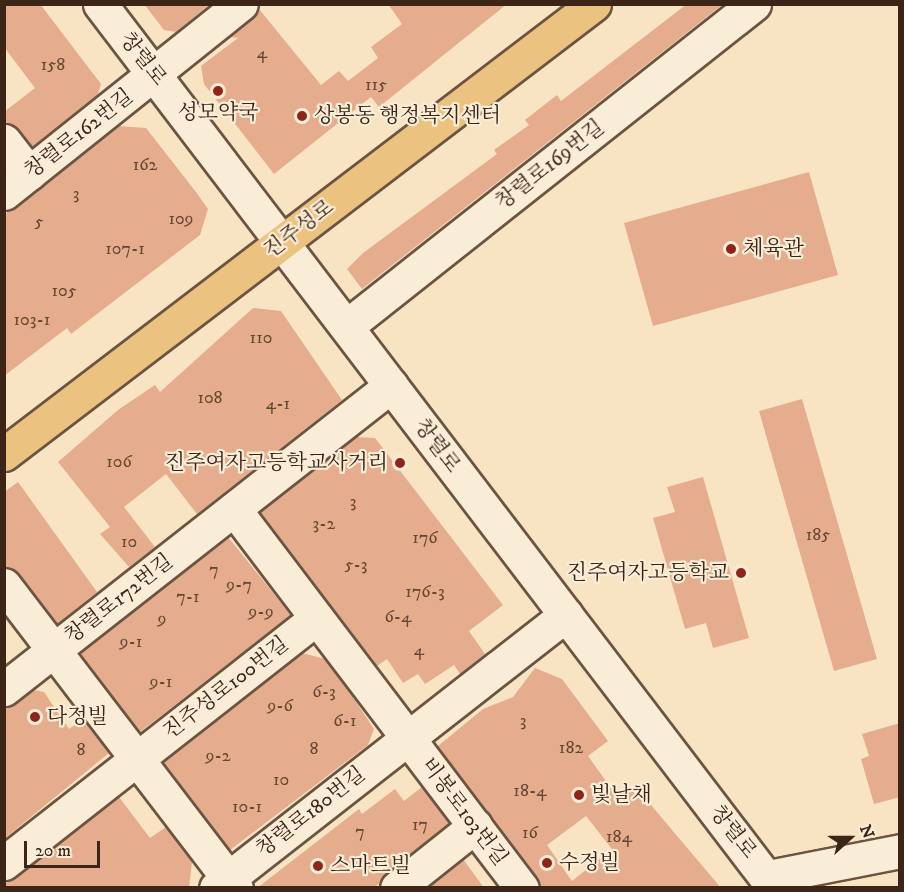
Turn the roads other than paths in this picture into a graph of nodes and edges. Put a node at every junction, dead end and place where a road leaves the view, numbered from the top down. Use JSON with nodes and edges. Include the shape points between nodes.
{"nodes":[{"id":1,"x":100,"y":4,"type":"edge"},
{"id":2,"x":241,"y":4,"type":"edge"},
{"id":3,"x":594,"y":4,"type":"edge"},
{"id":4,"x":754,"y":4,"type":"edge"},
{"id":5,"x":154,"y":75,"type":"junction"},
{"id":6,"x":4,"y":141,"type":"edge"},
{"id":7,"x":29,"y":173,"type":"junction"},
{"id":8,"x":4,"y":193,"type":"edge"},
{"id":9,"x":285,"y":240,"type":"junction"},
{"id":10,"x":346,"y":326,"type":"junction"},
{"id":11,"x":391,"y":386,"type":"junction"},
{"id":12,"x":4,"y":454,"type":"edge"},
{"id":13,"x":234,"y":509,"type":"junction"},
{"id":14,"x":4,"y":585,"type":"edge"},
{"id":15,"x":566,"y":615,"type":"junction"},
{"id":16,"x":317,"y":618,"type":"junction"},
{"id":17,"x":55,"y":650,"type":"junction"},
{"id":18,"x":4,"y":689,"type":"edge"},
{"id":19,"x":407,"y":736,"type":"junction"},
{"id":20,"x":136,"y":759,"type":"junction"},
{"id":21,"x":475,"y":826,"type":"junction"},
{"id":22,"x":900,"y":851,"type":"edge"},
{"id":23,"x":4,"y":863,"type":"edge"},
{"id":24,"x":771,"y":882,"type":"edge"},
{"id":25,"x":227,"y":884,"type":"edge"},
{"id":26,"x":397,"y":888,"type":"edge"},
{"id":27,"x":522,"y":888,"type":"edge"}],
"edges":[{"from":1,"to":5,"type":"street","name":"창렬로"},
{"from":2,"to":5,"type":"street","name":"창렬로162번길"},
{"from":3,"to":9,"type":"main road","name":"진주성로"},
{"from":4,"to":10,"type":"street","name":"창렬로169번길"},
{"from":5,"to":7,"type":"street","name":"창렬로162번길"},
{"from":5,"to":9,"type":"street","name":"창렬로"},
{"from":6,"to":7,"type":"street"},
{"from":7,"to":8,"type":"street","name":"창렬로162번길"},
{"from":9,"to":10,"type":"street","name":"창렬로"},
{"from":9,"to":12,"type":"main road","name":"진주성로"},
{"from":10,"to":11,"type":"street","name":"창렬로"},
{"from":11,"to":13,"type":"street","name":"창렬로172번길"},
{"from":11,"to":15,"type":"street","name":"창렬로"},
{"from":13,"to":16,"type":"street"},
{"from":13,"to":17,"type":"street","name":"창렬로172번길"},
{"from":14,"to":17,"type":"street"},
{"from":15,"to":19,"type":"street","name":"창렬로180번길"},
{"from":15,"to":24,"type":"street","name":"창렬로"},
{"from":16,"to":19,"type":"street"},
{"from":16,"to":20,"type":"street","name":"진주성로100번길"},
{"from":17,"to":18,"type":"street","name":"창렬로172번길"},
{"from":17,"to":20,"type":"street"},
{"from":19,"to":21,"type":"street","name":"비봉로103번길"},
{"from":19,"to":25,"type":"street","name":"창렬로180번길"},
{"from":20,"to":23,"type":"street","name":"진주성로100번길"},
{"from":20,"to":25,"type":"street"},
{"from":21,"to":26,"type":"street"},
{"from":21,"to":27,"type":"street","name":"비봉로103번길"},
{"from":22,"to":24,"type":"street"}]}
